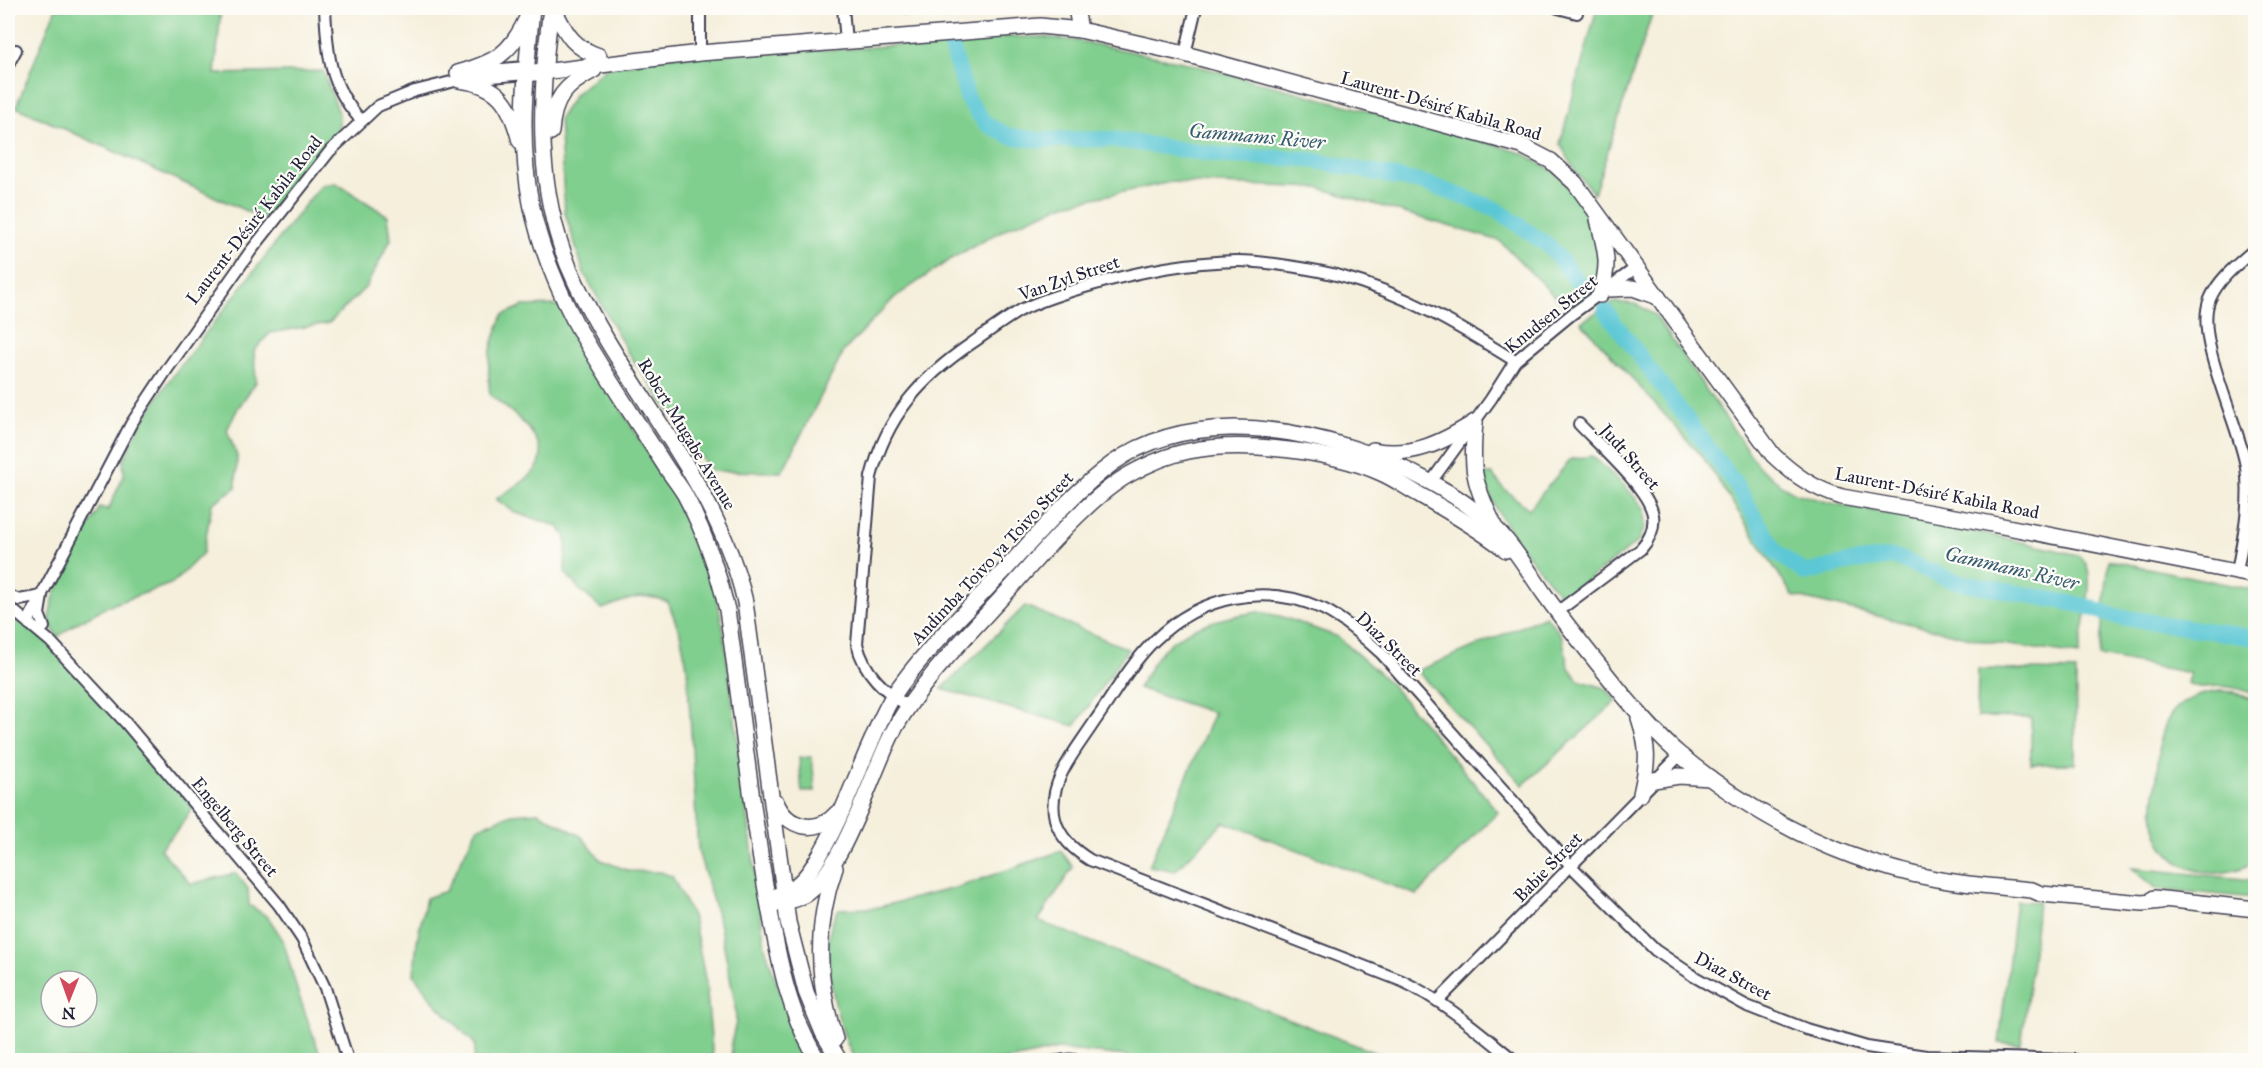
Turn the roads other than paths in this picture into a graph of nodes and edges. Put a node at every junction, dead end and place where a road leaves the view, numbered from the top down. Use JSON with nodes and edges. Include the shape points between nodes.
{"nodes":[{"id":1,"x":326,"y":8,"type":"edge"},
{"id":2,"x":532,"y":8,"type":"edge"},
{"id":3,"x":552,"y":8,"type":"edge"},
{"id":4,"x":700,"y":8,"type":"edge"},
{"id":5,"x":843,"y":8,"type":"edge"},
{"id":6,"x":1076,"y":8,"type":"edge"},
{"id":7,"x":1196,"y":8,"type":"edge"},
{"id":8,"x":1558,"y":8,"type":"edge"},
{"id":9,"x":1578,"y":13,"type":"dead end"},
{"id":10,"x":1080,"y":30,"type":"junction"},
{"id":11,"x":846,"y":42,"type":"junction"},
{"id":12,"x":16,"y":50,"type":"dead end"},
{"id":13,"x":700,"y":53,"type":"junction"},
{"id":14,"x":1185,"y":54,"type":"junction"},
{"id":15,"x":602,"y":60,"type":"junction"},
{"id":16,"x":8,"y":65,"type":"edge"},
{"id":17,"x":544,"y":69,"type":"junction"},
{"id":18,"x":526,"y":71,"type":"junction"},
{"id":19,"x":458,"y":76,"type":"junction"},
{"id":20,"x":361,"y":120,"type":"junction"},
{"id":21,"x":526,"y":168,"type":"junction"},
{"id":22,"x":550,"y":208,"type":"junction"},
{"id":23,"x":1595,"y":208,"type":"junction"},
{"id":24,"x":2256,"y":248,"type":"edge"},
{"id":25,"x":1637,"y":267,"type":"junction"},
{"id":26,"x":1604,"y":292,"type":"junction"},
{"id":27,"x":1658,"y":297,"type":"junction"},
{"id":28,"x":1515,"y":361,"type":"junction"},
{"id":29,"x":1475,"y":422,"type":"junction"},
{"id":30,"x":1578,"y":424,"type":"dead end"},
{"id":31,"x":1318,"y":437,"type":"junction"},
{"id":32,"x":1381,"y":473,"type":"junction"},
{"id":33,"x":1431,"y":482,"type":"junction"},
{"id":34,"x":1457,"y":516,"type":"junction"},
{"id":35,"x":1496,"y":528,"type":"junction"},
{"id":36,"x":1521,"y":561,"type":"junction"},
{"id":37,"x":2237,"y":572,"type":"junction"},
{"id":38,"x":2256,"y":576,"type":"edge"},
{"id":39,"x":8,"y":595,"type":"edge"},
{"id":40,"x":42,"y":596,"type":"junction"},
{"id":41,"x":8,"y":606,"type":"edge"},
{"id":42,"x":1557,"y":612,"type":"junction"},
{"id":43,"x":30,"y":619,"type":"junction"},
{"id":44,"x":44,"y":627,"type":"junction"},
{"id":45,"x":51,"y":642,"type":"junction"},
{"id":46,"x":893,"y":697,"type":"junction"},
{"id":47,"x":908,"y":706,"type":"junction"},
{"id":48,"x":1636,"y":711,"type":"junction"},
{"id":49,"x":1680,"y":755,"type":"junction"},
{"id":50,"x":1713,"y":779,"type":"junction"},
{"id":51,"x":1654,"y":780,"type":"junction"},
{"id":52,"x":772,"y":793,"type":"junction"},
{"id":53,"x":1641,"y":794,"type":"junction"},
{"id":54,"x":843,"y":806,"type":"junction"},
{"id":55,"x":849,"y":832,"type":"junction"},
{"id":56,"x":1572,"y":867,"type":"junction"},
{"id":57,"x":785,"y":898,"type":"junction"},
{"id":58,"x":769,"y":902,"type":"junction"},
{"id":59,"x":2256,"y":909,"type":"edge"},
{"id":60,"x":1438,"y":1000,"type":"junction"},
{"id":61,"x":348,"y":1060,"type":"edge"},
{"id":62,"x":819,"y":1060,"type":"edge"},
{"id":63,"x":840,"y":1060,"type":"edge"},
{"id":64,"x":1514,"y":1060,"type":"edge"},
{"id":65,"x":2076,"y":1060,"type":"edge"}],
"edges":[{"from":1,"to":20,"type":"street","via":[[327,48],[334,78]]},
{"from":2,"to":18,"type":"street","name":"Robert Mugabe Avenue"},
{"from":2,"to":19,"type":"street","via":[[520,33],[502,54]]},
{"from":3,"to":15,"type":"street","via":[[572,41]]},
{"from":3,"to":17,"type":"street","name":"Robert Mugabe Avenue"},
{"from":4,"to":13,"type":"street"},
{"from":5,"to":11,"type":"street"},
{"from":6,"to":10,"type":"street"},
{"from":7,"to":14,"type":"street"},
{"from":8,"to":9,"type":"street"},
{"from":10,"to":11,"type":"street","name":"Laurent-Désiré Kabila Road","via":[[1040,26]]},
{"from":10,"to":14,"type":"street","name":"Laurent-Désiré Kabila Road"},
{"from":11,"to":13,"type":"street","name":"Laurent-Désiré Kabila Road"},
{"from":12,"to":16,"type":"street"},
{"from":13,"to":15,"type":"street","name":"Laurent-Désiré Kabila Road","via":[[652,60]]},
{"from":14,"to":23,"type":"street","name":"Laurent-Désiré Kabila Road","via":[[1522,146],[1551,161]]},
{"from":15,"to":17,"type":"street","name":"Laurent-Désiré Kabila Road"},
{"from":15,"to":22,"type":"street","via":[[570,86],[552,115]]},
{"from":17,"to":18,"type":"street","name":"Laurent-Désiré Kabila Road"},
{"from":17,"to":22,"type":"street","name":"Robert Mugabe Avenue","via":[[541,132]]},
{"from":18,"to":19,"type":"street","name":"Laurent-Désiré Kabila Road"},
{"from":18,"to":21,"type":"street","name":"Robert Mugabe Avenue"},
{"from":19,"to":20,"type":"street","name":"Laurent-Désiré Kabila Road","via":[[378,106]]},
{"from":19,"to":21,"type":"street","via":[[479,82],[503,99],[516,127]]},
{"from":20,"to":40,"type":"street","name":"Laurent-Désiré Kabila Road","via":[[295,193],[168,368],[131,424]]},
{"from":21,"to":58,"type":"street","name":"Robert Mugabe Avenue","via":[[538,233],[558,287],[604,370],[684,494],[718,574],[727,610]]},
{"from":22,"to":52,"type":"street","name":"Robert Mugabe Avenue","via":[[575,282],[702,491],[733,559],[745,602]]},
{"from":23,"to":25,"type":"street","name":"Laurent-Désiré Kabila Road"},
{"from":23,"to":26,"type":"street","via":[[1607,261]]},
{"from":24,"to":37,"type":"street","via":[[2216,288],[2205,316],[2246,464],[2248,505]]},
{"from":25,"to":26,"type":"street","name":"Knudsen Street"},
{"from":25,"to":27,"type":"street","name":"Laurent-Désiré Kabila Road"},
{"from":26,"to":27,"type":"street","via":[[1634,288]]},
{"from":26,"to":28,"type":"street","name":"Knudsen Street"},
{"from":27,"to":37,"type":"street","name":"Laurent-Désiré Kabila Road","via":[[1773,455],[1795,476],[1815,487],[1869,502]]},
{"from":28,"to":29,"type":"street","name":"Knudsen Street"},
{"from":28,"to":46,"type":"street","name":"Van Zyl Street","via":[[1403,296],[1338,275],[1239,261],[1190,264],[1127,275],[1022,310],[944,362],[915,390],[899,411],[876,456],[857,644],[863,664]]},
{"from":29,"to":31,"type":"street","via":[[1451,438],[1405,452],[1385,452]]},
{"from":29,"to":33,"type":"street","name":"Knudsen Street"},
{"from":29,"to":35,"type":"street","via":[[1474,476]]},
{"from":30,"to":42,"type":"street","name":"Judt Street","via":[[1643,495],[1653,515],[1653,528],[1641,549]]},
{"from":31,"to":33,"type":"street","name":"Andimba Toivo ya Toivo Street"},
{"from":31,"to":46,"type":"street","name":"Andimba Toivo ya Toivo Street","via":[[1272,430],[1213,429],[1149,444],[1115,462],[1040,531],[933,646]]},
{"from":32,"to":33,"type":"street","name":"Andimba Toivo ya Toivo Street","via":[[1418,484]]},
{"from":32,"to":34,"type":"street","name":"Andimba Toivo ya Toivo Street"},
{"from":32,"to":47,"type":"street","name":"Andimba Toivo ya Toivo Street","via":[[1333,458],[1240,447],[1190,450],[1159,459],[1128,475],[1096,499],[943,662]]},
{"from":33,"to":34,"type":"street","name":"Andimba Toivo ya Toivo Street","via":[[1437,496]]},
{"from":33,"to":35,"type":"street","name":"Andimba Toivo ya Toivo Street"},
{"from":34,"to":36,"type":"street","name":"Andimba Toivo ya Toivo Street"},
{"from":35,"to":36,"type":"street","name":"Andimba Toivo ya Toivo Street"},
{"from":36,"to":42,"type":"street","name":"Andimba Toivo ya Toivo Street"},
{"from":37,"to":38,"type":"street","name":"Laurent-Désiré Kabila Road"},
{"from":39,"to":40,"type":"street","via":[[25,600]]},
{"from":39,"to":43,"type":"street","name":"Engelberg Street"},
{"from":40,"to":43,"type":"street","name":"Laurent-Désiré Kabila Road"},
{"from":40,"to":44,"type":"street","name":"Laurent-Désiré Kabila Road","via":[[39,614]]},
{"from":41,"to":43,"type":"street","name":"Engelberg Street"},
{"from":42,"to":48,"type":"street","name":"Andimba Toivo ya Toivo Street"},
{"from":43,"to":44,"type":"street","name":"Engelberg Street"},
{"from":43,"to":45,"type":"street","name":"Engelberg Street"},
{"from":44,"to":45,"type":"street","name":"Engelberg Street"},
{"from":45,"to":61,"type":"street","name":"Engelberg Street","via":[[279,904],[326,988]]},
{"from":46,"to":47,"type":"street","name":"Van Zyl Street"},
{"from":46,"to":54,"type":"street","name":"Andimba Toivo ya Toivo Street"},
{"from":47,"to":55,"type":"street","name":"Andimba Toivo ya Toivo Street"},
{"from":48,"to":49,"type":"street","name":"Andimba Toivo ya Toivo Street"},
{"from":48,"to":53,"type":"street","via":[[1648,747]]},
{"from":49,"to":50,"type":"street","name":"Andimba Toivo ya Toivo Street"},
{"from":49,"to":51,"type":"street","name":"Babie Street"},
{"from":50,"to":51,"type":"street","via":[[1688,776]]},
{"from":50,"to":59,"type":"street","name":"Andimba Toivo ya Toivo Street","via":[[1796,833],[1853,857],[1936,879]]},
{"from":51,"to":53,"type":"street","name":"Babie Street"},
{"from":52,"to":54,"type":"street","via":[[786,818],[806,827],[831,819]]},
{"from":52,"to":57,"type":"street","name":"Robert Mugabe Avenue"},
{"from":53,"to":56,"type":"street","name":"Babie Street"},
{"from":54,"to":57,"type":"street","name":"Andimba Toivo ya Toivo Street","via":[[821,855]]},
{"from":55,"to":57,"type":"street","name":"Andimba Toivo ya Toivo Street","via":[[817,885],[805,895]]},
{"from":55,"to":63,"type":"street","via":[[828,890],[820,945],[824,997]]},
{"from":56,"to":60,"type":"street","name":"Babie Street"},
{"from":56,"to":60,"type":"street","name":"Diaz Street","via":[[1381,653],[1323,609],[1265,594],[1239,597],[1209,604],[1182,617],[1154,640],[1125,676],[1056,786],[1055,819],[1071,848],[1116,871],[1402,981]]},
{"from":56,"to":65,"type":"street","name":"Diaz Street","via":[[1655,950],[1757,1010],[1806,1029],[1867,1047],[1926,1056]]},
{"from":57,"to":58,"type":"street","name":"Andimba Toivo ya Toivo Street"},
{"from":57,"to":63,"type":"street","name":"Robert Mugabe Avenue","via":[[806,992],[823,1033]]},
{"from":58,"to":62,"type":"street","name":"Robert Mugabe Avenue","via":[[787,993]]},
{"from":60,"to":64,"type":"street","name":"Diaz Street"}]}
